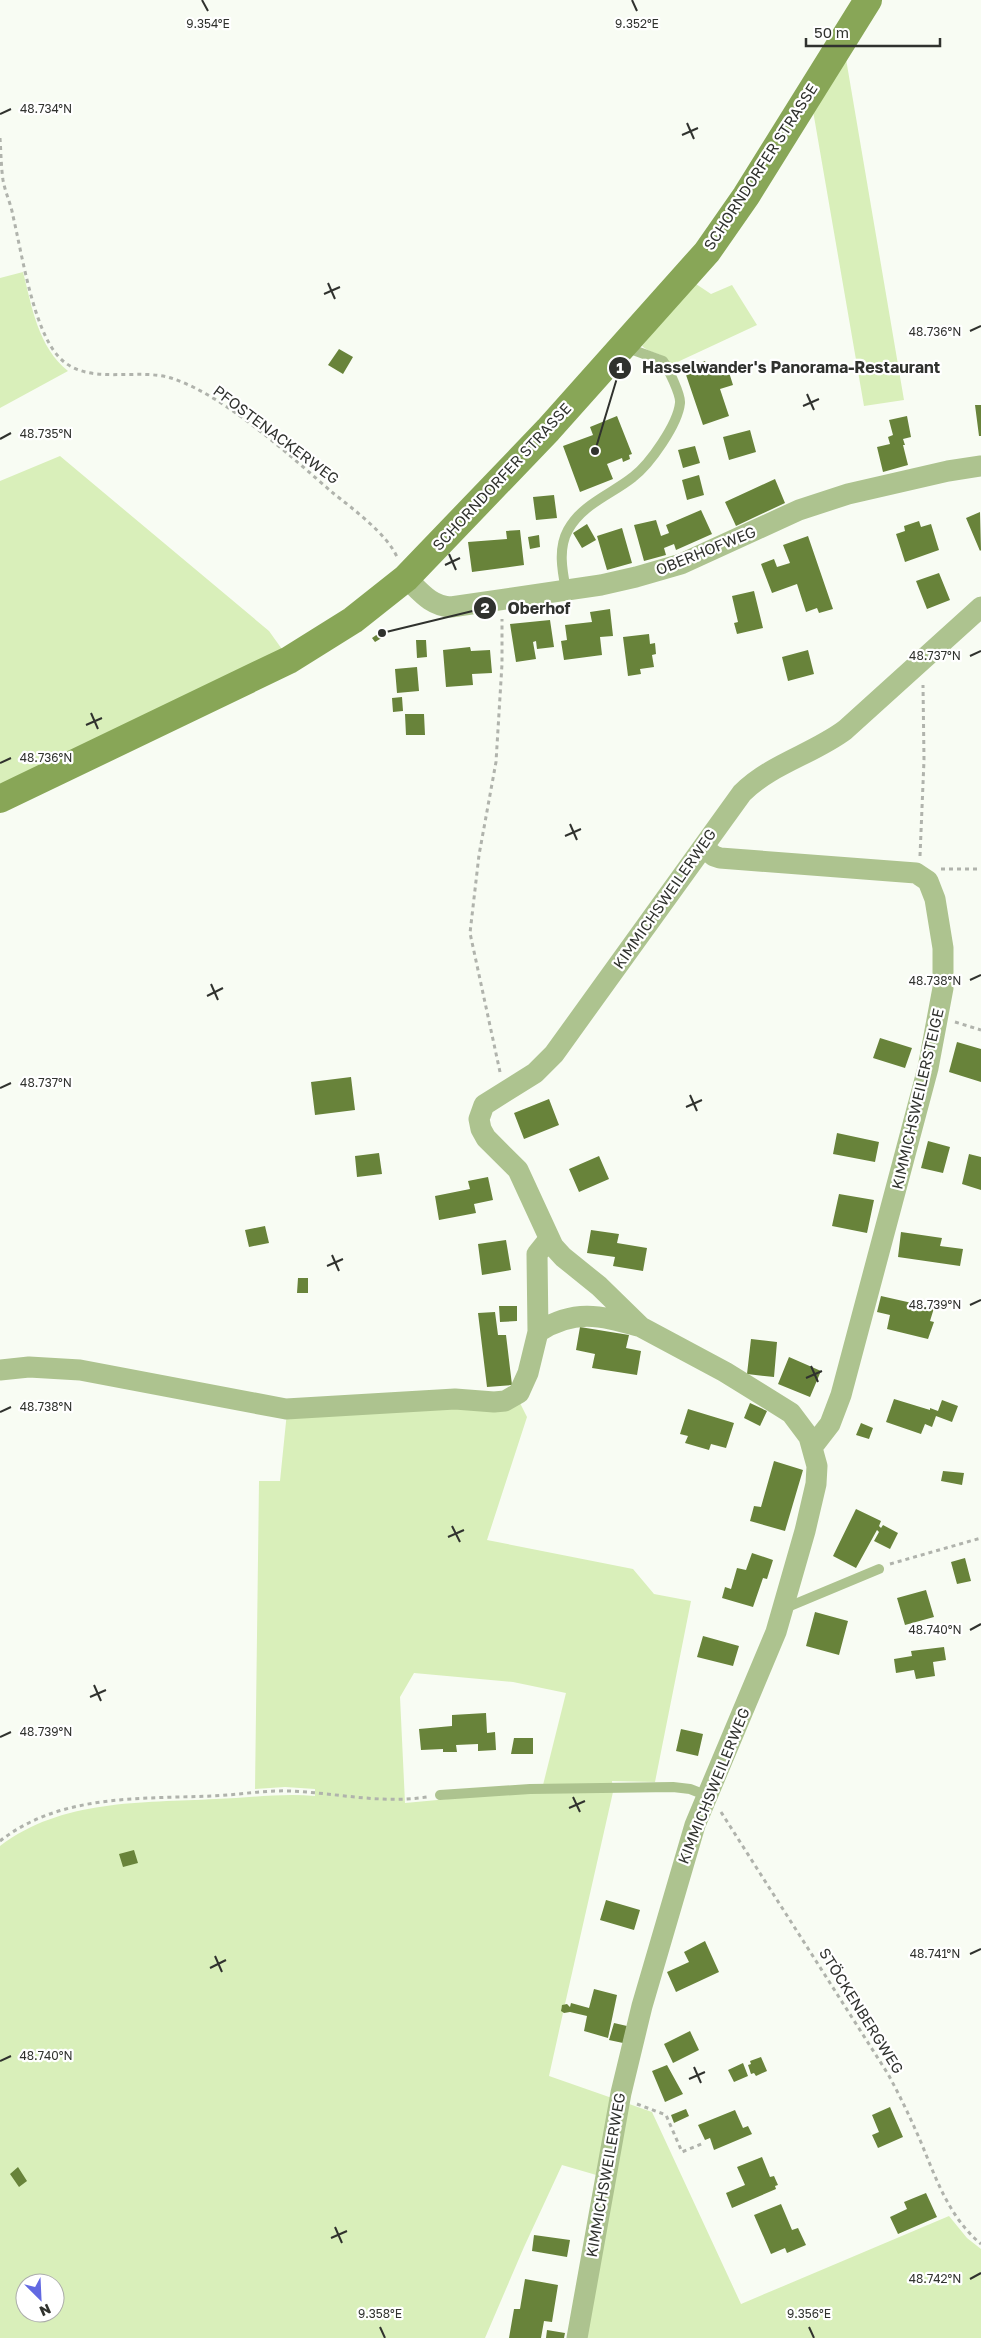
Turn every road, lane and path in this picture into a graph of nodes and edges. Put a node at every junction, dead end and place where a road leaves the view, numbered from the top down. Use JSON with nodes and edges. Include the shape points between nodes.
{"nodes":[{"id":1,"x":868,"y":0,"type":"edge"},
{"id":2,"x":0,"y":138,"type":"edge"},
{"id":3,"x":0,"y":174,"type":"edge"},
{"id":4,"x":3,"y":180,"type":"junction"},
{"id":5,"x":624,"y":346,"type":"junction"},
{"id":6,"x":981,"y":466,"type":"edge"},
{"id":7,"x":406,"y":578,"type":"junction"},
{"id":8,"x":566,"y":590,"type":"junction"},
{"id":9,"x":500,"y":601,"type":"junction"},
{"id":10,"x":981,"y":607,"type":"edge"},
{"id":11,"x":921,"y":660,"type":"junction"},
{"id":12,"x":0,"y":799,"type":"edge"},
{"id":13,"x":703,"y":847,"type":"junction"},
{"id":14,"x":981,"y":869,"type":"edge"},
{"id":15,"x":920,"y":874,"type":"junction"},
{"id":16,"x":939,"y":1015,"type":"junction"},
{"id":17,"x":981,"y":1030,"type":"edge"},
{"id":18,"x":505,"y":1092,"type":"junction"},
{"id":19,"x":549,"y":1239,"type":"junction"},
{"id":20,"x":641,"y":1327,"type":"junction"},
{"id":21,"x":538,"y":1332,"type":"junction"},
{"id":22,"x":0,"y":1370,"type":"edge"},
{"id":23,"x":813,"y":1446,"type":"junction"},
{"id":24,"x":981,"y":1538,"type":"edge"},
{"id":25,"x":879,"y":1569,"type":"joint"},
{"id":26,"x":783,"y":1609,"type":"junction"},
{"id":27,"x":440,"y":1795,"type":"joint"},
{"id":28,"x":708,"y":1796,"type":"junction"},
{"id":29,"x":0,"y":1841,"type":"edge"},
{"id":30,"x":621,"y":2093,"type":"junction"},
{"id":31,"x":704,"y":2143,"type":"dead end"},
{"id":32,"x":981,"y":2244,"type":"edge"},
{"id":33,"x":578,"y":2338,"type":"edge"}],
"edges":[{"from":1,"to":5,"type":"main road","name":"SCHORNDORFER STRASSE","via":[[727,225],[690,273]]},
{"from":2,"to":4,"type":"path","name":"PFOSTENACKERWEG"},
{"from":3,"to":4,"type":"path"},
{"from":4,"to":7,"type":"path","name":"PFOSTENACKERWEG","via":[[38,315],[47,340],[64,362],[87,372],[163,375],[202,393],[276,445],[365,521],[394,552]]},
{"from":5,"to":7,"type":"main road","name":"SCHORNDORFER STRASSE"},
{"from":5,"to":8,"type":"lane","via":[[663,361],[680,397],[680,404],[670,430],[642,468],[590,506],[570,526],[562,550]]},
{"from":6,"to":8,"type":"street","name":"OBERHOFWEG","via":[[848,494],[799,510],[681,564],[619,581]]},
{"from":7,"to":9,"type":"street","name":"OBERHOFWEG","via":[[430,601],[442,607]]},
{"from":7,"to":12,"type":"main road","name":"SCHORNDORFER STRASSE","via":[[353,620],[289,660]]},
{"from":8,"to":9,"type":"street","name":"OBERHOFWEG"},
{"from":9,"to":18,"type":"path","via":[[502,664],[496,754],[479,855],[470,937]]},
{"from":10,"to":11,"type":"street","name":"KIMMICHSWEILERWEG"},
{"from":11,"to":13,"type":"street","name":"KIMMICHSWEILERWEG","via":[[836,737],[771,771],[748,787]]},
{"from":11,"to":15,"type":"path","via":[[924,734]]},
{"from":13,"to":15,"type":"street","via":[[720,858]]},
{"from":13,"to":18,"type":"street","name":"KIMMICHSWEILERWEG","via":[[554,1054],[535,1073]]},
{"from":14,"to":15,"type":"path","via":[[939,869]]},
{"from":15,"to":16,"type":"street","name":"KIMMICHSWEILERSTEIGE","via":[[933,892],[943,942],[944,978]]},
{"from":16,"to":17,"type":"path"},
{"from":16,"to":23,"type":"street","name":"KIMMICHSWEILERSTEIGE","via":[[903,1167],[847,1376],[833,1419]]},
{"from":18,"to":19,"type":"street","name":"KIMMICHSWEILERWEG","via":[[484,1105],[479,1114],[479,1124],[486,1138],[518,1170]]},
{"from":19,"to":20,"type":"street","name":"KIMMICHSWEILERWEG","via":[[557,1252],[604,1290]]},
{"from":19,"to":21,"type":"street","via":[[536,1258]]},
{"from":20,"to":21,"type":"street","name":"KIMMICHSWEILERWEG","via":[[585,1315],[557,1321]]},
{"from":20,"to":23,"type":"street","name":"KIMMICHSWEILERWEG","via":[[776,1402],[804,1428]]},
{"from":21,"to":22,"type":"street","via":[[526,1381],[515,1396],[500,1402],[429,1400],[286,1409],[80,1370],[29,1367]]},
{"from":23,"to":26,"type":"street","name":"KIMMICHSWEILERWEG","via":[[816,1484]]},
{"from":24,"to":25,"type":"path"},
{"from":25,"to":26,"type":"lane"},
{"from":26,"to":28,"type":"street","name":"KIMMICHSWEILERWEG"},
{"from":27,"to":28,"type":"lane","via":[[530,1789],[673,1787]]},
{"from":27,"to":29,"type":"path","via":[[381,1799],[282,1791],[102,1802],[52,1812]]},
{"from":28,"to":30,"type":"street","name":"KIMMICHSWEILERWEG","via":[[695,1825],[672,1898]]},
{"from":28,"to":32,"type":"path","name":"STÖCKENBERGWEG","via":[[888,2074],[950,2210]]},
{"from":30,"to":31,"type":"path","via":[[630,2096],[636,2104],[666,2116],[682,2152]]},
{"from":30,"to":33,"type":"street","name":"KIMMICHSWEILERWEG"}]}
